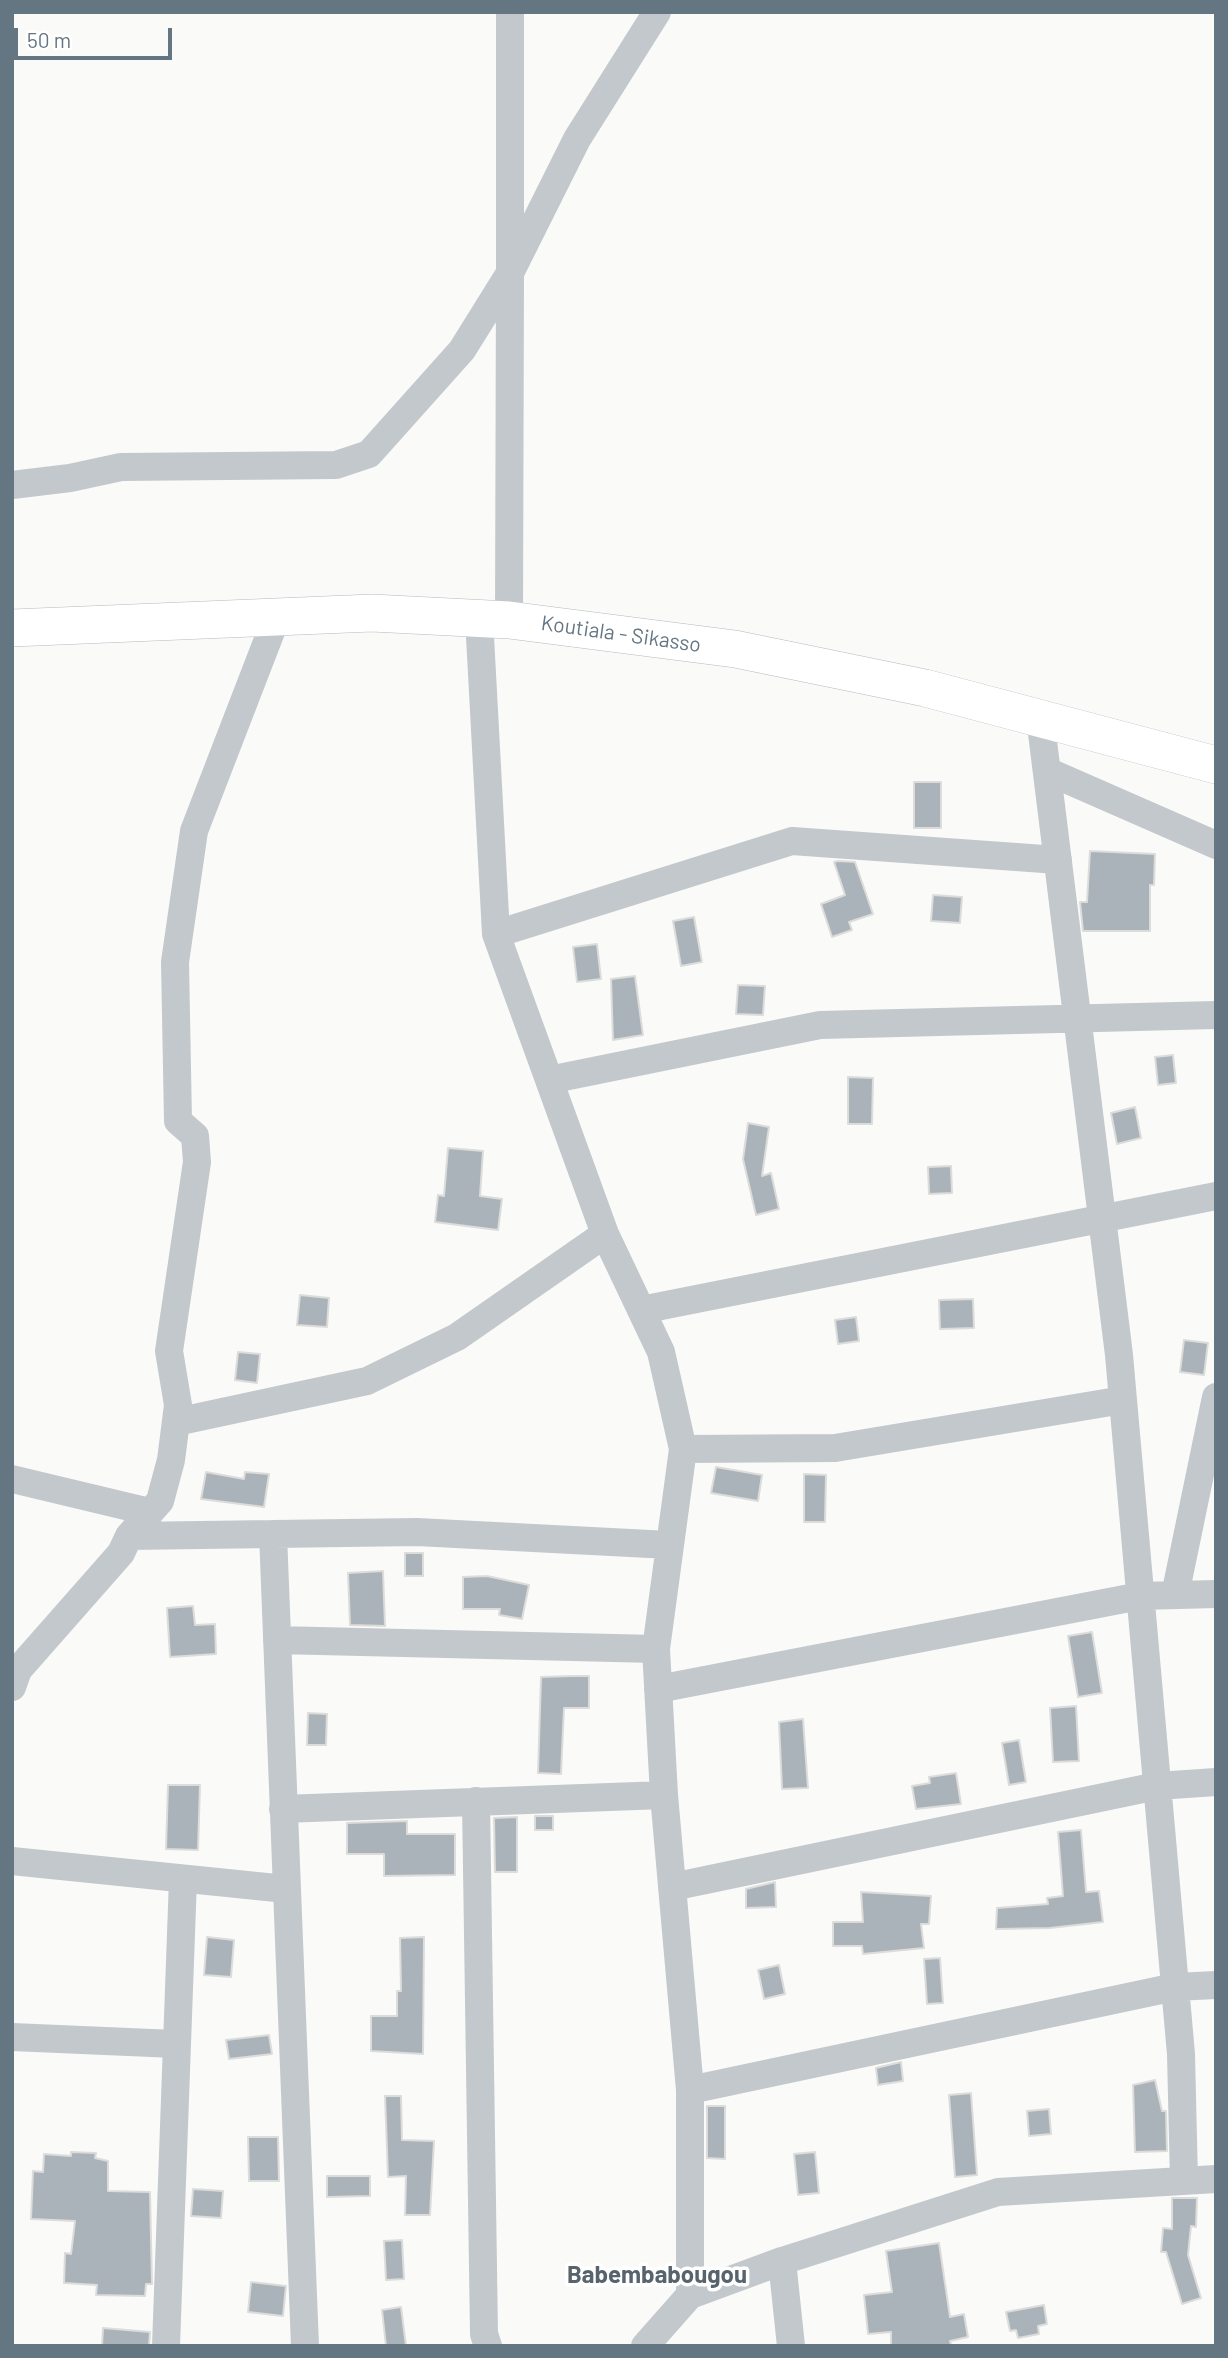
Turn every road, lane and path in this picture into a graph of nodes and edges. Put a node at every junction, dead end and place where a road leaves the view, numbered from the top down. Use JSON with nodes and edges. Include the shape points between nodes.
{"nodes":[{"id":1,"x":510,"y":12,"type":"edge"},
{"id":2,"x":657,"y":12,"type":"edge"},
{"id":3,"x":510,"y":273,"type":"junction"},
{"id":4,"x":12,"y":485,"type":"edge"},
{"id":5,"x":277,"y":616,"type":"junction"},
{"id":6,"x":494,"y":619,"type":"junction"},
{"id":7,"x":12,"y":628,"type":"edge"},
{"id":8,"x":1041,"y":717,"type":"junction"},
{"id":9,"x":1216,"y":765,"type":"edge"},
{"id":10,"x":1047,"y":771,"type":"junction"},
{"id":11,"x":1216,"y":845,"type":"edge"},
{"id":12,"x":1058,"y":860,"type":"junction"},
{"id":13,"x":496,"y":934,"type":"junction"},
{"id":14,"x":1216,"y":1015,"type":"edge"},
{"id":15,"x":1077,"y":1018,"type":"junction"},
{"id":16,"x":549,"y":1080,"type":"junction"},
{"id":17,"x":1216,"y":1196,"type":"edge"},
{"id":18,"x":1102,"y":1220,"type":"junction"},
{"id":19,"x":605,"y":1234,"type":"junction"},
{"id":20,"x":641,"y":1310,"type":"junction"},
{"id":21,"x":1216,"y":1396,"type":"edge"},
{"id":22,"x":1123,"y":1400,"type":"junction"},
{"id":23,"x":176,"y":1422,"type":"junction"},
{"id":24,"x":683,"y":1449,"type":"junction"},
{"id":25,"x":12,"y":1479,"type":"edge"},
{"id":26,"x":150,"y":1512,"type":"junction"},
{"id":27,"x":273,"y":1534,"type":"junction"},
{"id":28,"x":129,"y":1536,"type":"junction"},
{"id":29,"x":669,"y":1545,"type":"junction"},
{"id":30,"x":1216,"y":1594,"type":"edge"},
{"id":31,"x":1175,"y":1595,"type":"junction"},
{"id":32,"x":1140,"y":1596,"type":"junction"},
{"id":33,"x":277,"y":1640,"type":"junction"},
{"id":34,"x":656,"y":1649,"type":"junction"},
{"id":35,"x":12,"y":1686,"type":"edge"},
{"id":36,"x":658,"y":1689,"type":"junction"},
{"id":37,"x":1216,"y":1782,"type":"edge"},
{"id":38,"x":1157,"y":1786,"type":"junction"},
{"id":39,"x":664,"y":1795,"type":"junction"},
{"id":40,"x":476,"y":1801,"type":"junction"},
{"id":41,"x":283,"y":1809,"type":"junction"},
{"id":42,"x":12,"y":1861,"type":"edge"},
{"id":43,"x":183,"y":1879,"type":"junction"},
{"id":44,"x":672,"y":1887,"type":"junction"},
{"id":45,"x":286,"y":1889,"type":"junction"},
{"id":46,"x":1216,"y":1985,"type":"edge"},
{"id":47,"x":1175,"y":1987,"type":"junction"},
{"id":48,"x":12,"y":2036,"type":"edge"},
{"id":49,"x":175,"y":2044,"type":"junction"},
{"id":50,"x":690,"y":2090,"type":"junction"},
{"id":51,"x":1216,"y":2179,"type":"edge"},
{"id":52,"x":1184,"y":2181,"type":"junction"},
{"id":53,"x":782,"y":2261,"type":"junction"},
{"id":54,"x":690,"y":2295,"type":"junction"},
{"id":55,"x":166,"y":2346,"type":"edge"},
{"id":56,"x":304,"y":2346,"type":"edge"},
{"id":57,"x":488,"y":2346,"type":"edge"},
{"id":58,"x":645,"y":2346,"type":"edge"},
{"id":59,"x":791,"y":2346,"type":"edge"}],
"edges":[{"from":1,"to":3,"type":"street"},
{"from":2,"to":3,"type":"street","via":[[577,139]]},
{"from":3,"to":4,"type":"street","via":[[462,350],[369,454],[336,465],[121,467]]},
{"from":3,"to":6,"type":"street"},
{"from":5,"to":6,"type":"main road","name":"Koutiala - Sikasso","via":[[373,613]]},
{"from":5,"to":7,"type":"main road","name":"Koutiala - Sikasso"},
{"from":5,"to":23,"type":"street","via":[[194,831],[175,962],[178,1121],[195,1136],[197,1161],[169,1351],[178,1405]]},
{"from":6,"to":8,"type":"main road","name":"Koutiala - Sikasso","via":[[734,649]]},
{"from":6,"to":13,"type":"street"},
{"from":8,"to":9,"type":"main road","name":"Koutiala - Sikasso"},
{"from":8,"to":10,"type":"street"},
{"from":10,"to":11,"type":"street"},
{"from":10,"to":12,"type":"street"},
{"from":12,"to":13,"type":"street","via":[[792,841]]},
{"from":12,"to":15,"type":"street"},
{"from":13,"to":16,"type":"street"},
{"from":14,"to":15,"type":"street"},
{"from":15,"to":16,"type":"street","via":[[820,1025]]},
{"from":15,"to":18,"type":"street"},
{"from":16,"to":19,"type":"street"},
{"from":17,"to":18,"type":"street"},
{"from":18,"to":20,"type":"street"},
{"from":18,"to":22,"type":"street"},
{"from":19,"to":20,"type":"street"},
{"from":19,"to":23,"type":"street","via":[[457,1337],[367,1381]]},
{"from":20,"to":24,"type":"street","via":[[661,1352]]},
{"from":21,"to":31,"type":"street"},
{"from":22,"to":24,"type":"street","via":[[835,1448]]},
{"from":22,"to":32,"type":"street"},
{"from":23,"to":26,"type":"street","via":[[160,1501]]},
{"from":24,"to":29,"type":"street"},
{"from":25,"to":26,"type":"street"},
{"from":26,"to":28,"type":"street"},
{"from":27,"to":28,"type":"street"},
{"from":27,"to":29,"type":"street","via":[[417,1532]]},
{"from":27,"to":33,"type":"street"},
{"from":28,"to":35,"type":"street","via":[[121,1553],[18,1670]]},
{"from":29,"to":34,"type":"street"},
{"from":30,"to":31,"type":"street"},
{"from":31,"to":32,"type":"street"},
{"from":32,"to":36,"type":"street"},
{"from":32,"to":38,"type":"street"},
{"from":33,"to":34,"type":"street"},
{"from":33,"to":41,"type":"street"},
{"from":34,"to":36,"type":"street"},
{"from":36,"to":39,"type":"street"},
{"from":37,"to":38,"type":"street"},
{"from":38,"to":44,"type":"street"},
{"from":38,"to":47,"type":"street"},
{"from":39,"to":40,"type":"street"},
{"from":39,"to":44,"type":"street"},
{"from":40,"to":41,"type":"street"},
{"from":40,"to":57,"type":"street","via":[[484,2334]]},
{"from":41,"to":45,"type":"street"},
{"from":42,"to":43,"type":"street"},
{"from":43,"to":45,"type":"street"},
{"from":43,"to":49,"type":"street"},
{"from":44,"to":50,"type":"street"},
{"from":45,"to":56,"type":"street"},
{"from":46,"to":47,"type":"street"},
{"from":47,"to":50,"type":"street"},
{"from":47,"to":52,"type":"street"},
{"from":48,"to":49,"type":"street"},
{"from":49,"to":55,"type":"street"},
{"from":50,"to":54,"type":"street"},
{"from":51,"to":52,"type":"street"},
{"from":52,"to":53,"type":"street","via":[[998,2192]]},
{"from":53,"to":54,"type":"street"},
{"from":53,"to":59,"type":"street"},
{"from":54,"to":58,"type":"street"}]}
